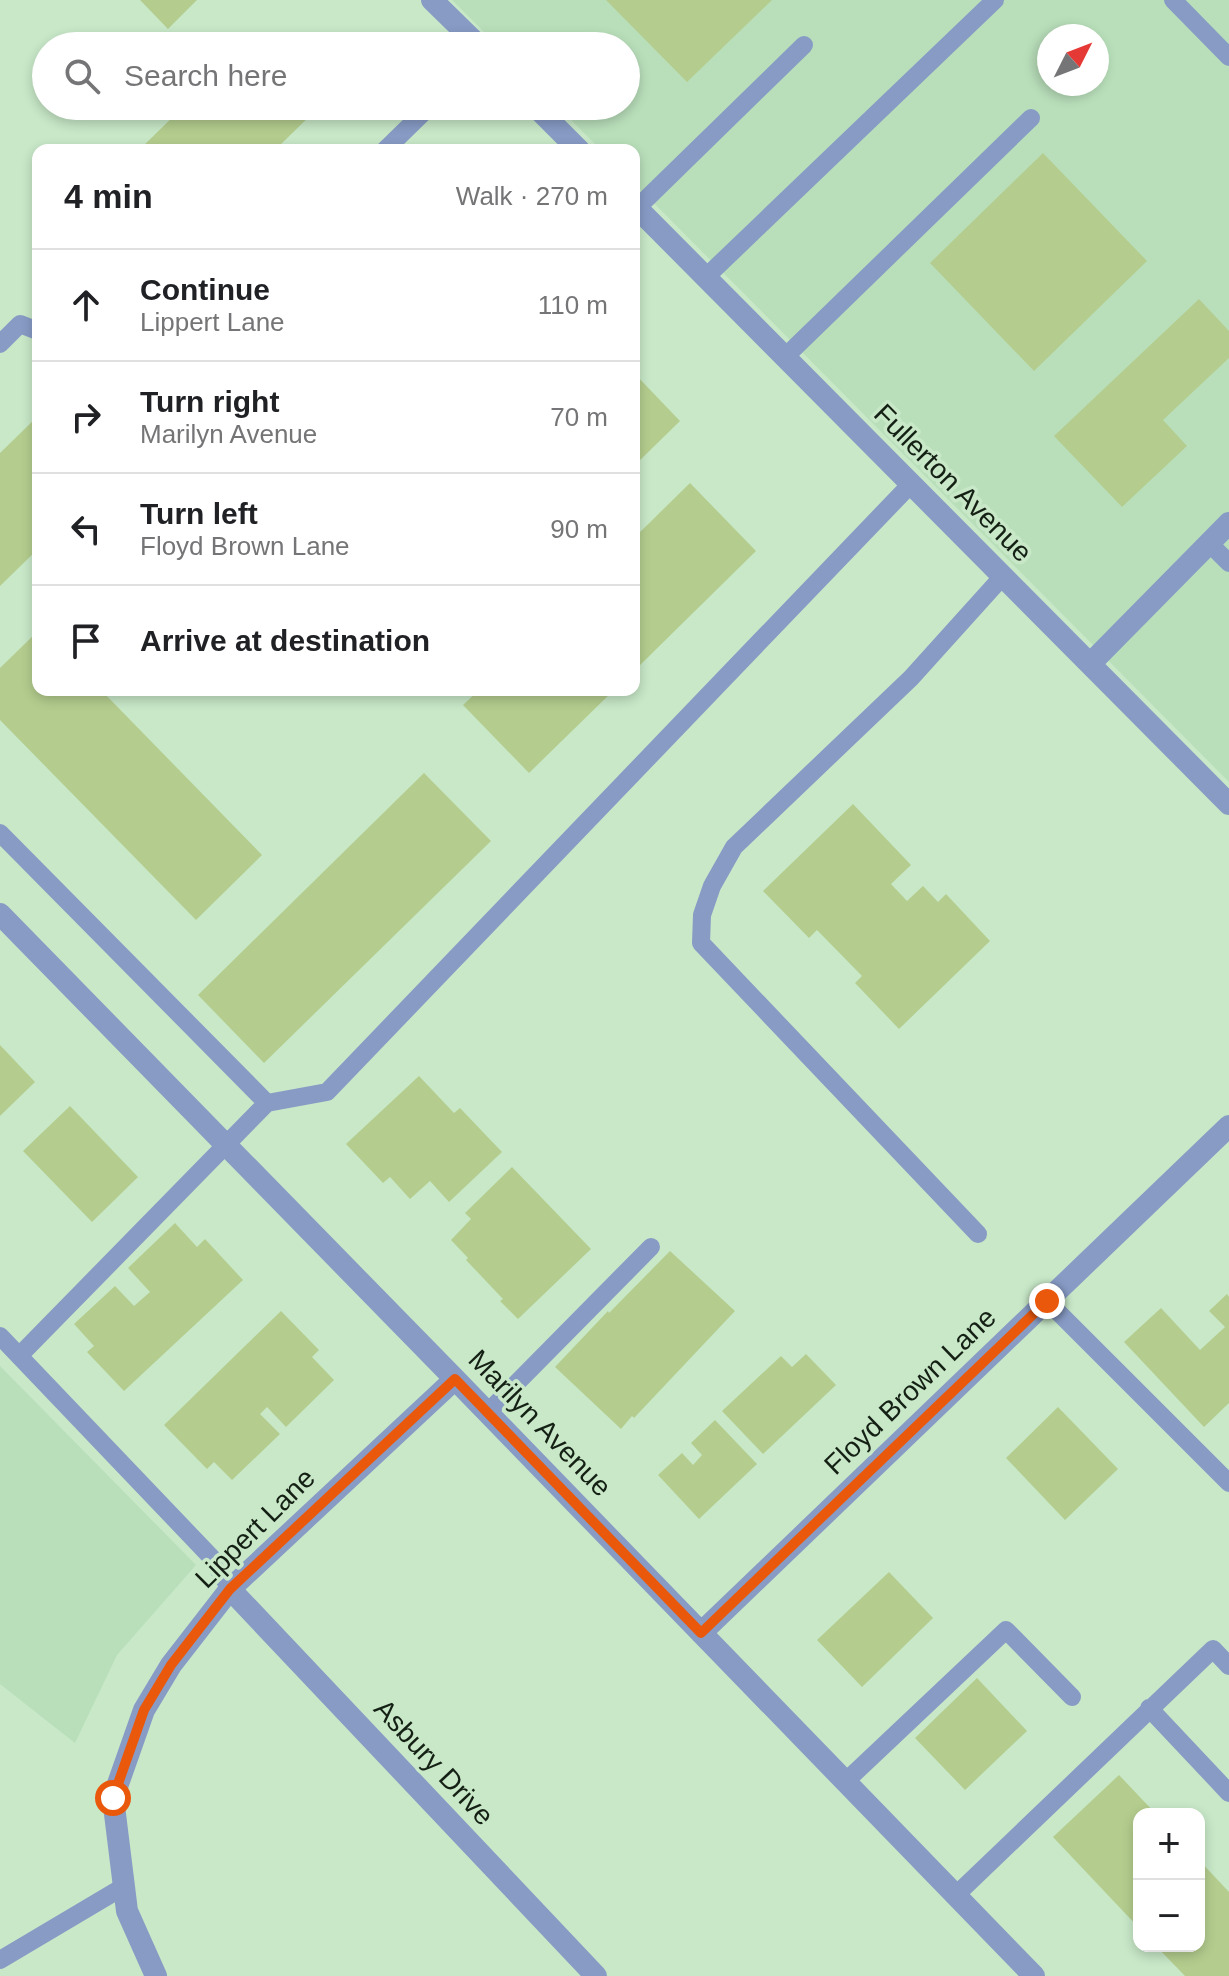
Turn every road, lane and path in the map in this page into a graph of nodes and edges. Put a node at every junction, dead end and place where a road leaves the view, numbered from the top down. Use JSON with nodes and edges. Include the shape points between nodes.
{"nodes":[{"id":1,"x":432,"y":0,"type":"edge"},
{"id":2,"x":995,"y":0,"type":"edge"},
{"id":3,"x":1173,"y":0,"type":"edge"},
{"id":4,"x":465,"y":32,"type":"edge"},
{"id":5,"x":804,"y":45,"type":"dead end"},
{"id":6,"x":1229,"y":57,"type":"edge"},
{"id":7,"x":1031,"y":118,"type":"dead end"},
{"id":8,"x":416,"y":120,"type":"edge"},
{"id":9,"x":549,"y":120,"type":"edge"},
{"id":10,"x":391,"y":144,"type":"edge"},
{"id":11,"x":573,"y":144,"type":"edge"},
{"id":12,"x":640,"y":202,"type":"edge"},
{"id":13,"x":640,"y":210,"type":"edge"},
{"id":14,"x":706,"y":277,"type":"junction"},
{"id":15,"x":32,"y":329,"type":"edge"},
{"id":16,"x":0,"y":344,"type":"edge"},
{"id":17,"x":785,"y":357,"type":"junction"},
{"id":18,"x":911,"y":484,"type":"junction"},
{"id":19,"x":1229,"y":523,"type":"edge"},
{"id":20,"x":1209,"y":543,"type":"junction"},
{"id":21,"x":1229,"y":563,"type":"edge"},
{"id":22,"x":1003,"y":576,"type":"junction"},
{"id":23,"x":1090,"y":664,"type":"junction"},
{"id":24,"x":1229,"y":804,"type":"edge"},
{"id":25,"x":0,"y":833,"type":"edge"},
{"id":26,"x":0,"y":914,"type":"edge"},
{"id":27,"x":267,"y":1103,"type":"junction"},
{"id":28,"x":1229,"y":1126,"type":"edge"},
{"id":29,"x":227,"y":1146,"type":"junction"},
{"id":30,"x":978,"y":1234,"type":"dead end"},
{"id":31,"x":651,"y":1247,"type":"dead end"},
{"id":32,"x":1047,"y":1301,"type":"junction"},
{"id":33,"x":0,"y":1336,"type":"edge"},
{"id":34,"x":19,"y":1356,"type":"junction"},
{"id":35,"x":455,"y":1379,"type":"junction"},
{"id":36,"x":488,"y":1412,"type":"junction"},
{"id":37,"x":1229,"y":1483,"type":"edge"},
{"id":38,"x":230,"y":1589,"type":"junction"},
{"id":39,"x":701,"y":1633,"type":"junction"},
{"id":40,"x":1229,"y":1666,"type":"edge"},
{"id":41,"x":1072,"y":1697,"type":"dead end"},
{"id":42,"x":1149,"y":1708,"type":"junction"},
{"id":43,"x":845,"y":1782,"type":"junction"},
{"id":44,"x":1229,"y":1793,"type":"edge"},
{"id":45,"x":123,"y":1887,"type":"junction"},
{"id":46,"x":956,"y":1895,"type":"junction"},
{"id":47,"x":0,"y":1960,"type":"edge"},
{"id":48,"x":147,"y":1973,"type":"edge"},
{"id":49,"x":596,"y":1976,"type":"edge"},
{"id":50,"x":1034,"y":1976,"type":"edge"}],
"edges":[{"from":1,"to":4,"type":"street"},
{"from":2,"to":14,"type":"lane"},
{"from":3,"to":6,"type":"lane"},
{"from":5,"to":12,"type":"lane"},
{"from":7,"to":17,"type":"lane"},
{"from":8,"to":10,"type":"lane"},
{"from":9,"to":11,"type":"street"},
{"from":13,"to":14,"type":"street","name":"Fullerton Avenue"},
{"from":14,"to":17,"type":"street","name":"Fullerton Avenue"},
{"from":15,"to":16,"type":"lane","via":[[20,324]]},
{"from":17,"to":18,"type":"street","name":"Fullerton Avenue"},
{"from":18,"to":22,"type":"street","name":"Fullerton Avenue"},
{"from":18,"to":27,"type":"lane","via":[[327,1092]]},
{"from":19,"to":20,"type":"street"},
{"from":20,"to":21,"type":"lane"},
{"from":20,"to":23,"type":"street"},
{"from":22,"to":23,"type":"street","name":"Fullerton Avenue"},
{"from":22,"to":30,"type":"lane","via":[[911,678],[734,847],[702,915],[701,943]]},
{"from":23,"to":24,"type":"street","name":"Fullerton Avenue"},
{"from":25,"to":27,"type":"lane"},
{"from":26,"to":29,"type":"street","name":"Marilyn Avenue"},
{"from":27,"to":29,"type":"lane"},
{"from":28,"to":32,"type":"street","name":"Floyd Brown Lane"},
{"from":29,"to":34,"type":"lane"},
{"from":29,"to":35,"type":"street","name":"Marilyn Avenue"},
{"from":31,"to":36,"type":"lane"},
{"from":32,"to":37,"type":"lane"},
{"from":32,"to":39,"type":"street","name":"Floyd Brown Lane"},
{"from":33,"to":34,"type":"lane"},
{"from":34,"to":38,"type":"lane","via":[[211,1557]]},
{"from":35,"to":36,"type":"street","name":"Marilyn Avenue"},
{"from":35,"to":38,"type":"street","name":"Lippert Lane"},
{"from":36,"to":39,"type":"street","name":"Marilyn Avenue"},
{"from":38,"to":45,"type":"street","name":"Lippert Lane","via":[[171,1665],[144,1710],[113,1798]]},
{"from":38,"to":49,"type":"street","name":"Asbury Drive"},
{"from":39,"to":43,"type":"street","name":"Marilyn Avenue"},
{"from":40,"to":42,"type":"lane","via":[[1213,1649]]},
{"from":41,"to":43,"type":"lane","via":[[1006,1630]]},
{"from":42,"to":44,"type":"lane"},
{"from":42,"to":46,"type":"lane"},
{"from":43,"to":46,"type":"street","name":"Marilyn Avenue"},
{"from":45,"to":47,"type":"lane"},
{"from":45,"to":48,"type":"street","name":"Lippert Lane"},
{"from":46,"to":50,"type":"street","name":"Marilyn Avenue"}]}
